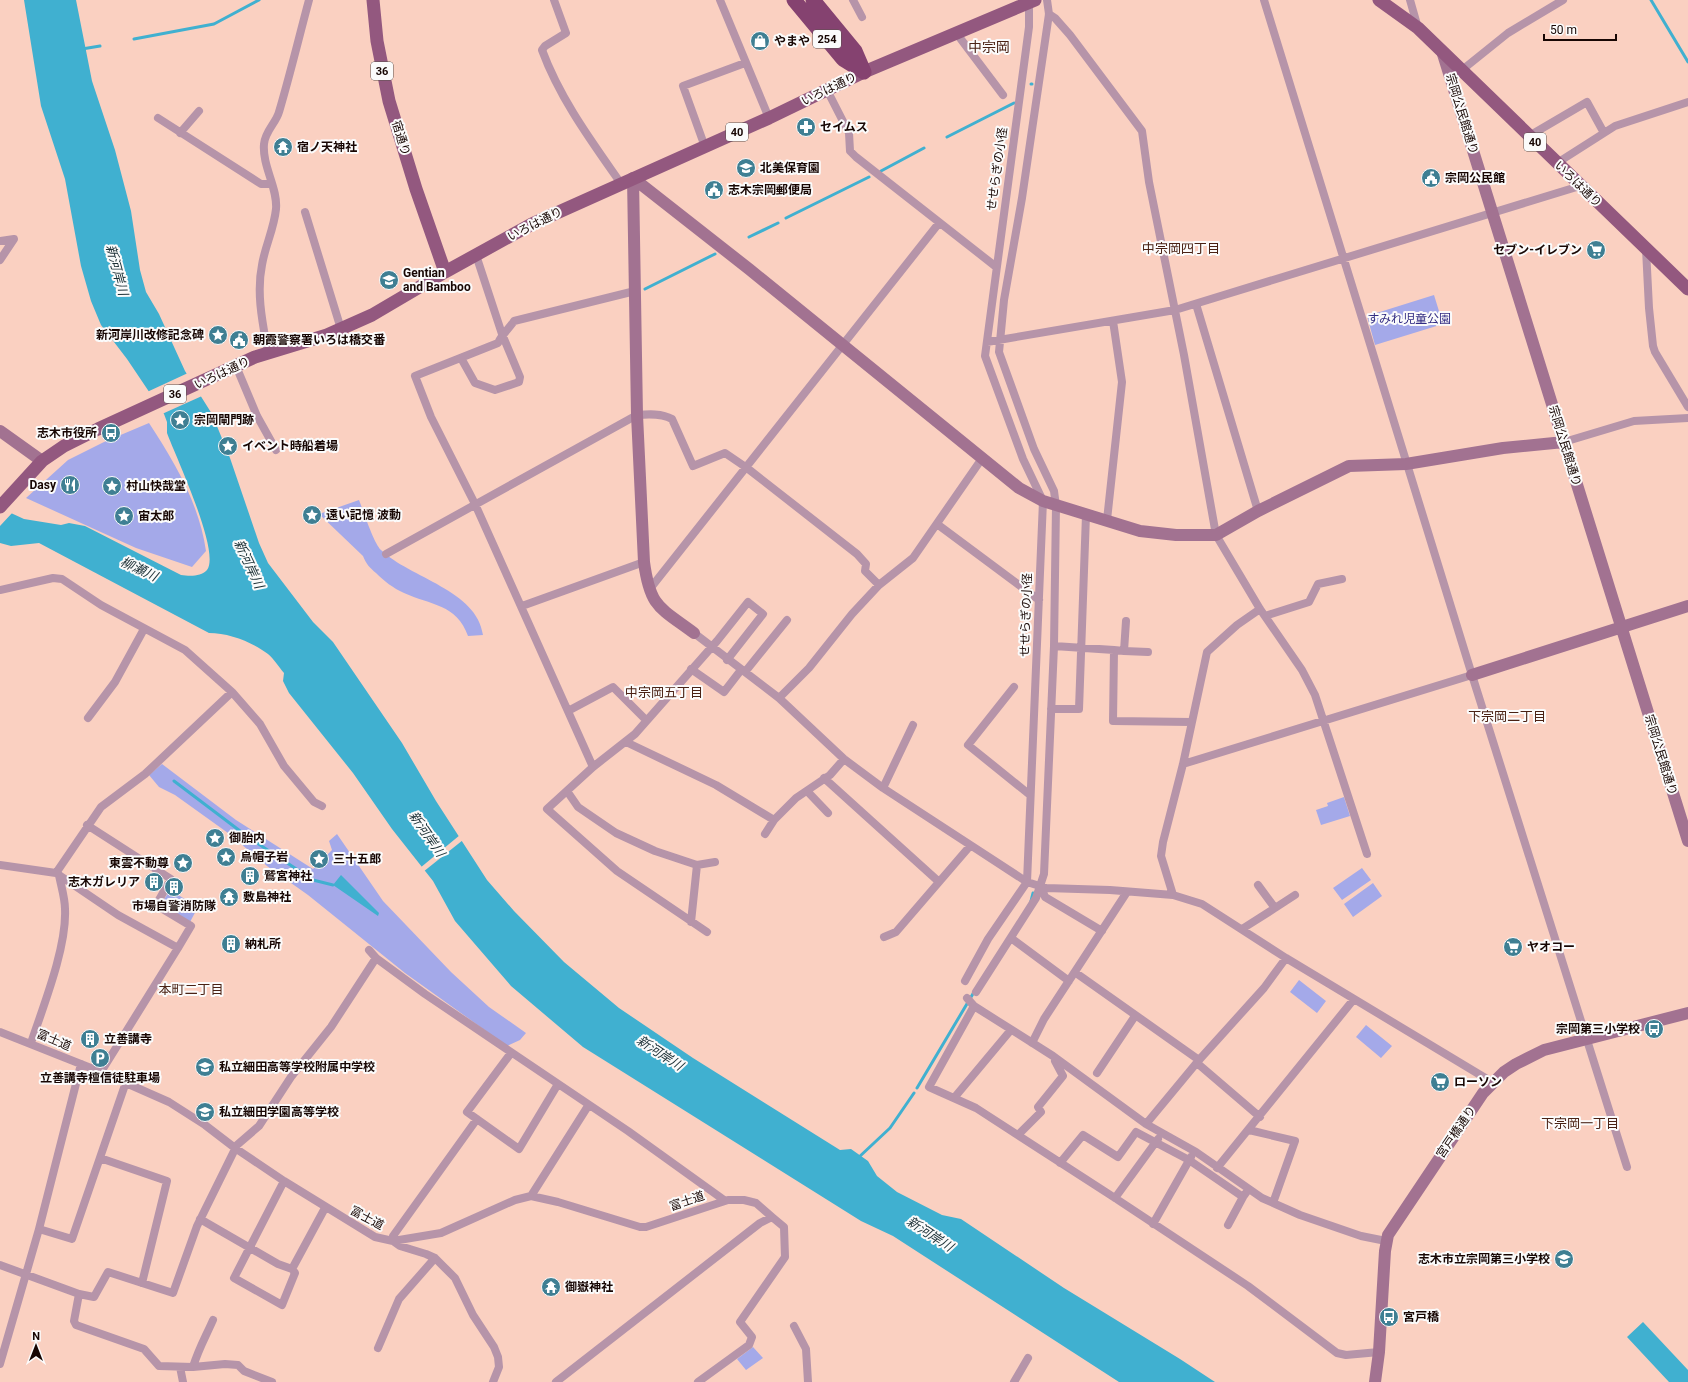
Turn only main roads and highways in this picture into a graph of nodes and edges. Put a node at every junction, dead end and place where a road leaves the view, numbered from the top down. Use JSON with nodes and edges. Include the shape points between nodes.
{"nodes":[{"id":1,"x":374,"y":0,"type":"edge"},
{"id":2,"x":794,"y":0,"type":"edge"},
{"id":3,"x":813,"y":0,"type":"edge"},
{"id":4,"x":1379,"y":0,"type":"edge"},
{"id":5,"x":1032,"y":1,"type":"edge"},
{"id":6,"x":864,"y":72,"type":"junction"},
{"id":7,"x":445,"y":272,"type":"junction"},
{"id":8,"x":1688,"y":289,"type":"edge"},
{"id":9,"x":0,"y":507,"type":"edge"}],
"edges":[{"from":1,"to":7,"type":"main road","name":"宿通り","number":"36","via":[[377,41],[389,101],[418,197]]},
{"from":2,"to":6,"type":"highway","number":"254","via":[[843,59]]},
{"from":3,"to":6,"type":"highway","number":"254","via":[[855,51]]},
{"from":4,"to":8,"type":"main road","name":"いろは通り","number":"40","via":[[1418,28]]},
{"from":5,"to":6,"type":"main road","name":"いろは通り","number":"40"},
{"from":6,"to":7,"type":"main road","name":"いろは通り","number":"40","via":[[622,185],[532,224]]},
{"from":7,"to":9,"type":"main road","name":"いろは通り","number":"36","via":[[372,315],[313,340],[268,353],[230,368],[79,438],[42,461]]}]}
